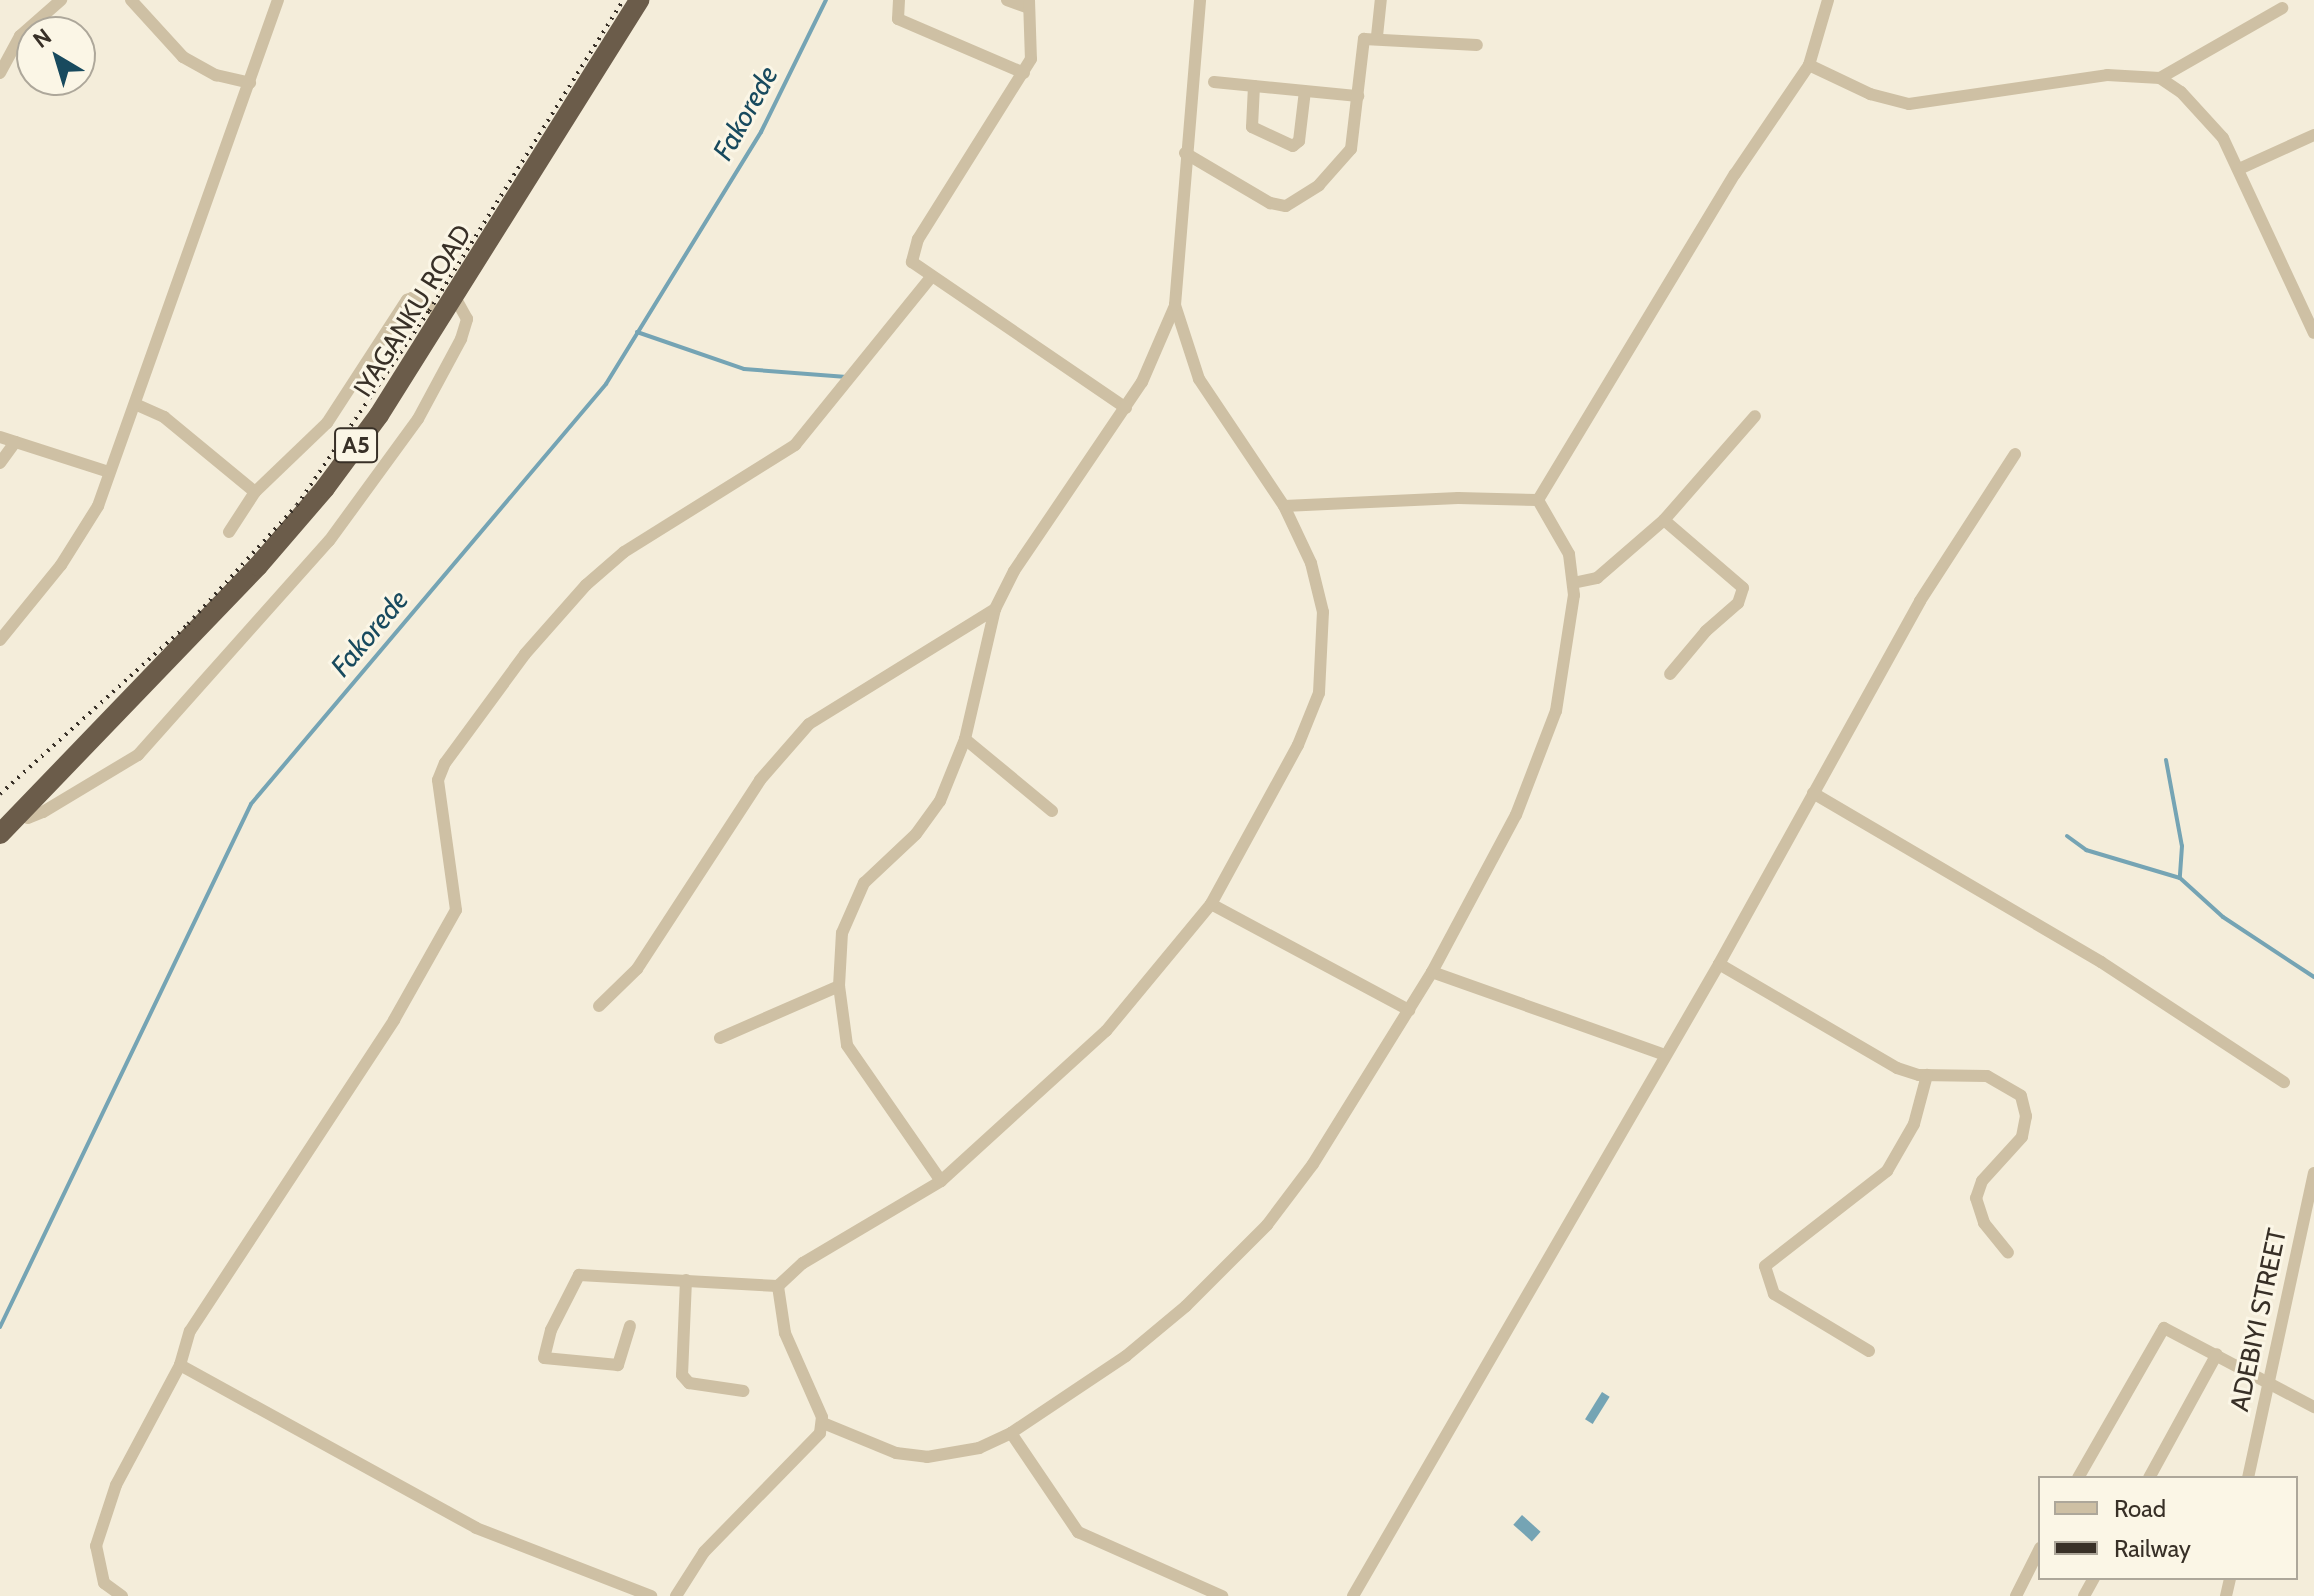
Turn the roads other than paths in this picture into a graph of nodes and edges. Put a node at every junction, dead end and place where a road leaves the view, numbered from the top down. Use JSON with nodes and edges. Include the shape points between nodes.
{"nodes":[{"id":1,"x":61,"y":0,"type":"edge"},
{"id":2,"x":131,"y":0,"type":"edge"},
{"id":3,"x":278,"y":0,"type":"edge"},
{"id":4,"x":639,"y":0,"type":"edge"},
{"id":5,"x":899,"y":0,"type":"edge"},
{"id":6,"x":1007,"y":0,"type":"edge"},
{"id":7,"x":1200,"y":0,"type":"edge"},
{"id":8,"x":1381,"y":0,"type":"edge"},
{"id":9,"x":1828,"y":0,"type":"edge"},
{"id":10,"x":1029,"y":4,"type":"edge"},
{"id":11,"x":2282,"y":8,"type":"dead end"},
{"id":12,"x":1377,"y":36,"type":"junction"},
{"id":13,"x":1477,"y":45,"type":"dead end"},
{"id":14,"x":1809,"y":65,"type":"junction"},
{"id":15,"x":0,"y":73,"type":"edge"},
{"id":16,"x":1024,"y":73,"type":"junction"},
{"id":17,"x":2160,"y":78,"type":"junction"},
{"id":18,"x":1214,"y":82,"type":"dead end"},
{"id":19,"x":250,"y":83,"type":"junction"},
{"id":20,"x":1254,"y":86,"type":"junction"},
{"id":21,"x":1305,"y":91,"type":"junction"},
{"id":22,"x":1358,"y":96,"type":"junction"},
{"id":23,"x":2314,"y":135,"type":"edge"},
{"id":24,"x":1185,"y":153,"type":"junction"},
{"id":25,"x":2239,"y":169,"type":"junction"},
{"id":26,"x":930,"y":278,"type":"junction"},
{"id":27,"x":454,"y":296,"type":"junction"},
{"id":28,"x":1175,"y":305,"type":"junction"},
{"id":29,"x":443,"y":314,"type":"junction"},
{"id":30,"x":2314,"y":333,"type":"edge"},
{"id":31,"x":135,"y":404,"type":"junction"},
{"id":32,"x":1126,"y":408,"type":"junction"},
{"id":33,"x":1755,"y":416,"type":"dead end"},
{"id":34,"x":0,"y":437,"type":"edge"},
{"id":35,"x":15,"y":442,"type":"junction"},
{"id":36,"x":2015,"y":454,"type":"dead end"},
{"id":37,"x":0,"y":463,"type":"edge"},
{"id":38,"x":109,"y":472,"type":"junction"},
{"id":39,"x":255,"y":492,"type":"junction"},
{"id":40,"x":1538,"y":500,"type":"junction"},
{"id":41,"x":1284,"y":506,"type":"junction"},
{"id":42,"x":1664,"y":520,"type":"junction"},
{"id":43,"x":229,"y":532,"type":"dead end"},
{"id":44,"x":1573,"y":583,"type":"junction"},
{"id":45,"x":995,"y":609,"type":"junction"},
{"id":46,"x":0,"y":640,"type":"edge"},
{"id":47,"x":1670,"y":674,"type":"dead end"},
{"id":48,"x":965,"y":739,"type":"junction"},
{"id":49,"x":1813,"y":793,"type":"junction"},
{"id":50,"x":1052,"y":811,"type":"dead end"},
{"id":51,"x":19,"y":813,"type":"junction"},
{"id":52,"x":0,"y":834,"type":"edge"},
{"id":53,"x":1211,"y":904,"type":"junction"},
{"id":54,"x":1719,"y":964,"type":"junction"},
{"id":55,"x":1432,"y":972,"type":"junction"},
{"id":56,"x":839,"y":986,"type":"junction"},
{"id":57,"x":599,"y":1006,"type":"dead end"},
{"id":58,"x":1409,"y":1010,"type":"junction"},
{"id":59,"x":720,"y":1038,"type":"dead end"},
{"id":60,"x":1665,"y":1055,"type":"junction"},
{"id":61,"x":1927,"y":1075,"type":"junction"},
{"id":62,"x":2284,"y":1082,"type":"dead end"},
{"id":63,"x":2314,"y":1173,"type":"edge"},
{"id":64,"x":941,"y":1181,"type":"junction"},
{"id":65,"x":2008,"y":1253,"type":"dead end"},
{"id":66,"x":686,"y":1280,"type":"junction"},
{"id":67,"x":778,"y":1286,"type":"junction"},
{"id":68,"x":630,"y":1326,"type":"dead end"},
{"id":69,"x":1869,"y":1351,"type":"dead end"},
{"id":70,"x":2217,"y":1354,"type":"junction"},
{"id":71,"x":180,"y":1365,"type":"junction"},
{"id":72,"x":2266,"y":1381,"type":"junction"},
{"id":73,"x":743,"y":1391,"type":"dead end"},
{"id":74,"x":2314,"y":1407,"type":"edge"},
{"id":75,"x":823,"y":1423,"type":"junction"},
{"id":76,"x":1011,"y":1433,"type":"junction"},
{"id":77,"x":2079,"y":1476,"type":"edge"},
{"id":78,"x":2150,"y":1476,"type":"edge"},
{"id":79,"x":2248,"y":1476,"type":"edge"},
{"id":80,"x":2038,"y":1552,"type":"edge"},
{"id":81,"x":122,"y":1596,"type":"edge"},
{"id":82,"x":651,"y":1596,"type":"edge"},
{"id":83,"x":676,"y":1596,"type":"edge"},
{"id":84,"x":1222,"y":1596,"type":"edge"},
{"id":85,"x":1353,"y":1596,"type":"edge"},
{"id":86,"x":2016,"y":1596,"type":"edge"}],
"edges":[{"from":1,"to":15,"type":"street","via":[[20,36]]},
{"from":2,"to":19,"type":"street","via":[[183,57],[216,75]]},
{"from":3,"to":19,"type":"street"},
{"from":4,"to":27,"type":"highway","name":"IYAGANKU ROAD","number":"A5"},
{"from":5,"to":16,"type":"street","via":[[898,19]]},
{"from":6,"to":10,"type":"street"},
{"from":7,"to":24,"type":"street"},
{"from":8,"to":12,"type":"street"},
{"from":9,"to":14,"type":"street"},
{"from":10,"to":16,"type":"street","via":[[1034,36]]},
{"from":11,"to":17,"type":"street"},
{"from":12,"to":13,"type":"street"},
{"from":12,"to":22,"type":"street","via":[[1361,43]]},
{"from":14,"to":17,"type":"street","via":[[1870,94],[1909,104],[2107,75]]},
{"from":14,"to":40,"type":"street","via":[[1735,174]]},
{"from":16,"to":26,"type":"street","via":[[918,239],[912,262]]},
{"from":17,"to":25,"type":"street","via":[[2211,123]]},
{"from":18,"to":20,"type":"street"},
{"from":19,"to":31,"type":"street"},
{"from":20,"to":21,"type":"street"},
{"from":20,"to":21,"type":"street","via":[[1252,127],[1293,146],[1299,141]]},
{"from":21,"to":22,"type":"street"},
{"from":22,"to":24,"type":"street","via":[[1351,149],[1319,185],[1286,206],[1270,203]]},
{"from":23,"to":25,"type":"street"},
{"from":24,"to":28,"type":"street"},
{"from":25,"to":30,"type":"street"},
{"from":26,"to":32,"type":"street"},
{"from":26,"to":71,"type":"street","via":[[795,445],[624,552],[586,585],[460,741],[438,780],[457,899],[449,929],[215,1289],[190,1331]]},
{"from":27,"to":29,"type":"highway","name":"IYAGANKU ROAD","number":"A5"},
{"from":27,"to":51,"type":"street","via":[[467,319],[461,339],[418,419],[329,541],[138,755],[43,812],[28,818]]},
{"from":28,"to":32,"type":"street","via":[[1157,356]]},
{"from":28,"to":41,"type":"street","via":[[1199,379]]},
{"from":29,"to":39,"type":"street","via":[[407,300],[327,423]]},
{"from":29,"to":51,"type":"highway","name":"IYAGANKU ROAD","number":"A5","via":[[379,415],[297,522]]},
{"from":31,"to":38,"type":"street"},
{"from":31,"to":39,"type":"street","via":[[164,417]]},
{"from":32,"to":45,"type":"street","via":[[1014,571]]},
{"from":33,"to":42,"type":"street"},
{"from":34,"to":35,"type":"street"},
{"from":35,"to":37,"type":"street"},
{"from":35,"to":38,"type":"street"},
{"from":36,"to":49,"type":"street","via":[[1961,544],[1937,572]]},
{"from":38,"to":46,"type":"street","via":[[80,538]]},
{"from":39,"to":43,"type":"street"},
{"from":40,"to":41,"type":"street"},
{"from":40,"to":44,"type":"street","via":[[1569,554]]},
{"from":41,"to":53,"type":"street","via":[[1320,586],[1323,674],[1298,745]]},
{"from":42,"to":44,"type":"street","via":[[1597,578]]},
{"from":42,"to":47,"type":"street","via":[[1743,588],[1738,603]]},
{"from":44,"to":55,"type":"street","via":[[1565,669],[1544,754]]},
{"from":45,"to":48,"type":"street"},
{"from":45,"to":57,"type":"street","via":[[809,724],[760,780],[637,969]]},
{"from":48,"to":50,"type":"street"},
{"from":48,"to":56,"type":"street","via":[[928,820],[856,896],[842,933]]},
{"from":49,"to":54,"type":"street"},
{"from":49,"to":62,"type":"street","via":[[2114,970]]},
{"from":51,"to":52,"type":"highway","name":"IYAGANKU ROAD","number":"A5"},
{"from":53,"to":58,"type":"street"},
{"from":53,"to":64,"type":"street","via":[[1095,1043]]},
{"from":54,"to":60,"type":"street"},
{"from":54,"to":61,"type":"street","via":[[1897,1068]]},
{"from":55,"to":58,"type":"street"},
{"from":55,"to":60,"type":"street"},
{"from":56,"to":59,"type":"street"},
{"from":56,"to":64,"type":"street","via":[[853,1057]]},
{"from":58,"to":76,"type":"street","via":[[1313,1164],[1227,1269],[1126,1356]]},
{"from":60,"to":85,"type":"street"},
{"from":61,"to":65,"type":"street","via":[[1987,1076],[2021,1096],[2026,1116],[2022,1137],[1982,1181],[1976,1198],[1984,1223]]},
{"from":61,"to":69,"type":"street","via":[[1914,1124],[1887,1171],[1765,1266],[1774,1294]]},
{"from":63,"to":72,"type":"street","name":"ADEBIYI STREET"},
{"from":64,"to":67,"type":"street","via":[[803,1263]]},
{"from":66,"to":67,"type":"street"},
{"from":66,"to":68,"type":"street","via":[[579,1275],[551,1330],[544,1358],[618,1365]]},
{"from":66,"to":73,"type":"street","via":[[682,1375],[689,1383]]},
{"from":67,"to":75,"type":"street","via":[[785,1333]]},
{"from":70,"to":72,"type":"street"},
{"from":70,"to":77,"type":"street","via":[[2175,1330],[2159,1331]]},
{"from":70,"to":78,"type":"street"},
{"from":71,"to":81,"type":"street","via":[[133,1448],[96,1546],[98,1572]]},
{"from":71,"to":82,"type":"street","via":[[476,1528]]},
{"from":72,"to":74,"type":"street"},
{"from":72,"to":79,"type":"street","name":"ADEBIYI STREET"},
{"from":75,"to":76,"type":"street","via":[[878,1448],[927,1457],[979,1448]]},
{"from":75,"to":83,"type":"street","via":[[814,1442],[704,1552]]},
{"from":76,"to":84,"type":"street","via":[[1078,1532]]},
{"from":80,"to":86,"type":"street"}]}
